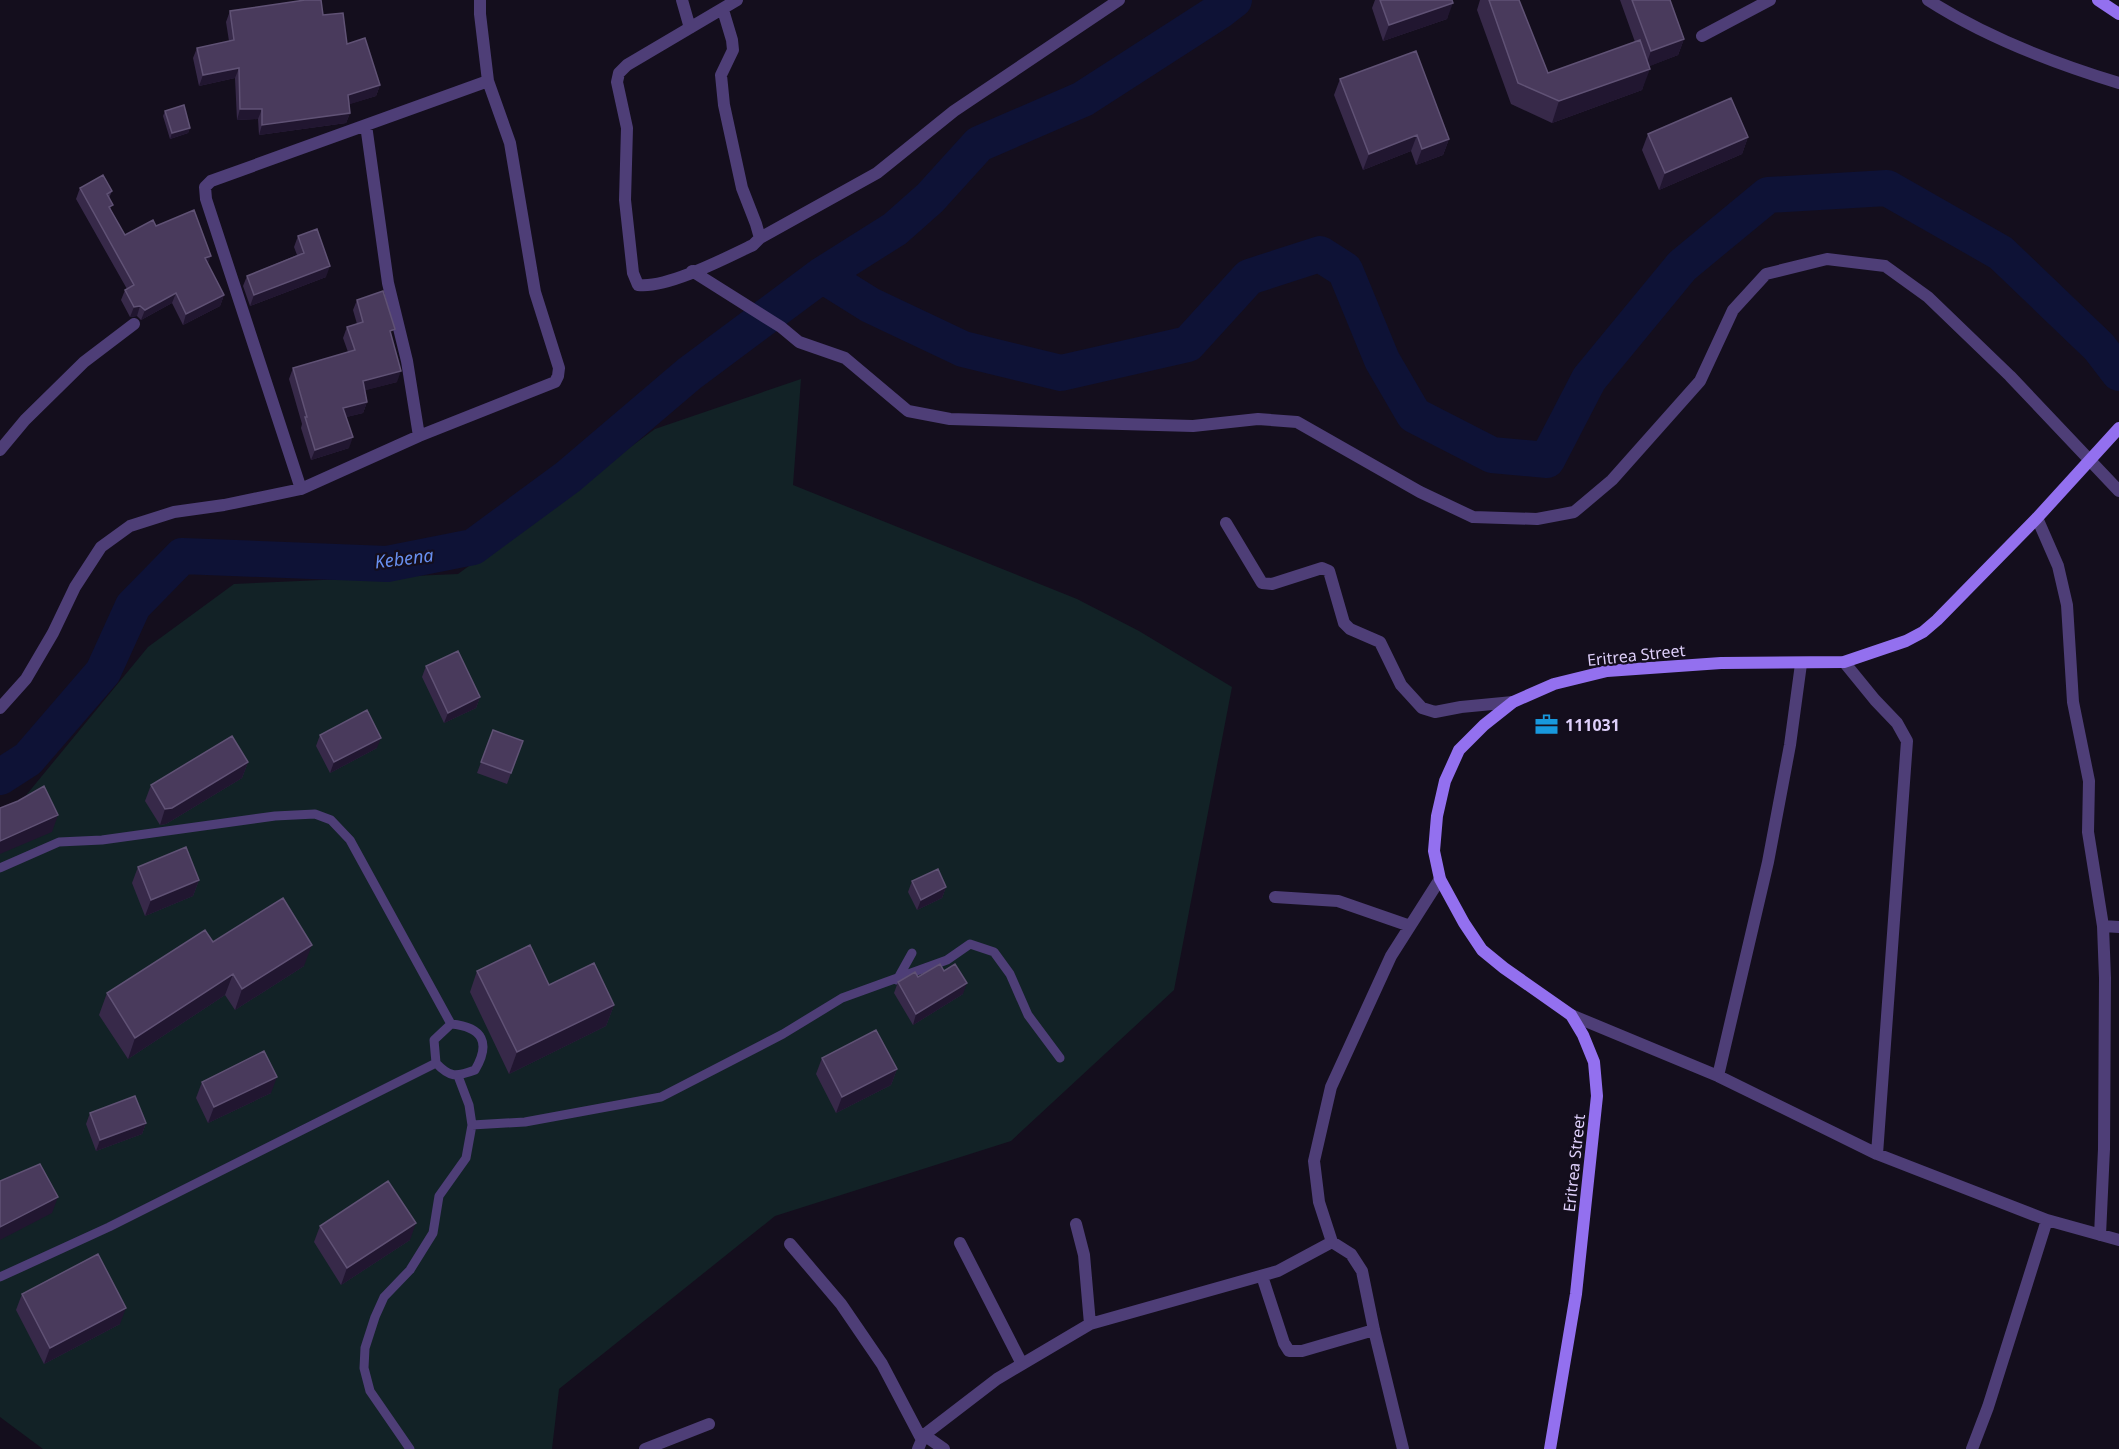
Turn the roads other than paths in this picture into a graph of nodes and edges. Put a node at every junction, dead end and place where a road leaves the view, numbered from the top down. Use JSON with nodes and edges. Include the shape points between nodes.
{"nodes":[{"id":1,"x":480,"y":0,"type":"edge"},
{"id":2,"x":682,"y":0,"type":"edge"},
{"id":3,"x":737,"y":0,"type":"edge"},
{"id":4,"x":1119,"y":0,"type":"edge"},
{"id":5,"x":1770,"y":0,"type":"edge"},
{"id":6,"x":1928,"y":0,"type":"edge"},
{"id":7,"x":2098,"y":0,"type":"edge"},
{"id":8,"x":723,"y":10,"type":"junction"},
{"id":9,"x":2119,"y":14,"type":"edge"},
{"id":10,"x":690,"y":28,"type":"junction"},
{"id":11,"x":1702,"y":36,"type":"dead end"},
{"id":12,"x":488,"y":81,"type":"junction"},
{"id":13,"x":2119,"y":83,"type":"edge"},
{"id":14,"x":366,"y":125,"type":"junction"},
{"id":15,"x":760,"y":238,"type":"junction"},
{"id":16,"x":692,"y":272,"type":"junction"},
{"id":17,"x":134,"y":324,"type":"dead end"},
{"id":18,"x":2119,"y":428,"type":"edge"},
{"id":19,"x":419,"y":436,"type":"junction"},
{"id":20,"x":0,"y":450,"type":"edge"},
{"id":21,"x":2091,"y":460,"type":"junction"},
{"id":22,"x":301,"y":489,"type":"junction"},
{"id":23,"x":2119,"y":491,"type":"edge"},
{"id":24,"x":2037,"y":518,"type":"junction"},
{"id":25,"x":1226,"y":523,"type":"dead end"},
{"id":26,"x":1844,"y":662,"type":"junction"},
{"id":27,"x":1801,"y":664,"type":"junction"},
{"id":28,"x":1513,"y":702,"type":"junction"},
{"id":29,"x":0,"y":708,"type":"edge"},
{"id":30,"x":0,"y":868,"type":"edge"},
{"id":31,"x":1440,"y":879,"type":"junction"},
{"id":32,"x":1275,"y":897,"type":"dead end"},
{"id":33,"x":1410,"y":926,"type":"junction"},
{"id":34,"x":2103,"y":926,"type":"junction"},
{"id":35,"x":2119,"y":927,"type":"edge"},
{"id":36,"x":912,"y":952,"type":"dead end"},
{"id":37,"x":897,"y":980,"type":"junction"},
{"id":38,"x":1571,"y":1015,"type":"junction"},
{"id":39,"x":451,"y":1024,"type":"junction"},
{"id":40,"x":1060,"y":1058,"type":"dead end"},
{"id":41,"x":436,"y":1063,"type":"junction"},
{"id":42,"x":458,"y":1076,"type":"junction"},
{"id":43,"x":1718,"y":1076,"type":"junction"},
{"id":44,"x":472,"y":1125,"type":"junction"},
{"id":45,"x":1878,"y":1155,"type":"junction"},
{"id":46,"x":2047,"y":1220,"type":"junction"},
{"id":47,"x":1077,"y":1224,"type":"dead end"},
{"id":48,"x":2100,"y":1235,"type":"junction"},
{"id":49,"x":2119,"y":1239,"type":"edge"},
{"id":50,"x":1332,"y":1242,"type":"junction"},
{"id":51,"x":790,"y":1244,"type":"dead end"},
{"id":52,"x":960,"y":1244,"type":"dead end"},
{"id":53,"x":1262,"y":1276,"type":"junction"},
{"id":54,"x":0,"y":1277,"type":"edge"},
{"id":55,"x":1090,"y":1324,"type":"junction"},
{"id":56,"x":1374,"y":1330,"type":"junction"},
{"id":57,"x":1022,"y":1364,"type":"junction"},
{"id":58,"x":709,"y":1424,"type":"dead end"},
{"id":59,"x":921,"y":1441,"type":"edge"},
{"id":60,"x":410,"y":1449,"type":"edge"},
{"id":61,"x":645,"y":1449,"type":"edge"},
{"id":62,"x":944,"y":1449,"type":"edge"},
{"id":63,"x":1402,"y":1449,"type":"edge"},
{"id":64,"x":1550,"y":1449,"type":"edge"},
{"id":65,"x":1972,"y":1449,"type":"edge"}],
"edges":[{"from":1,"to":12,"type":"street"},
{"from":2,"to":10,"type":"street"},
{"from":3,"to":8,"type":"street"},
{"from":4,"to":15,"type":"street","via":[[954,111],[877,173]]},
{"from":5,"to":11,"type":"street"},
{"from":6,"to":13,"type":"street","via":[[2008,43]]},
{"from":7,"to":9,"type":"main road"},
{"from":8,"to":10,"type":"street"},
{"from":8,"to":15,"type":"street","via":[[732,40],[721,75],[724,105],[742,188]]},
{"from":10,"to":16,"type":"street","via":[[627,65],[617,82],[627,128],[625,200],[633,273],[638,285],[649,287]]},
{"from":12,"to":14,"type":"street"},
{"from":12,"to":19,"type":"street","via":[[510,143],[536,292],[558,376],[555,382]]},
{"from":14,"to":19,"type":"street","via":[[388,283],[407,361]]},
{"from":14,"to":22,"type":"street","via":[[211,181],[205,188]]},
{"from":15,"to":16,"type":"street","via":[[753,245]]},
{"from":16,"to":21,"type":"street","via":[[799,342],[845,358],[908,411],[950,419],[1193,426],[1258,419],[1297,422],[1420,492],[1473,517],[1537,519],[1574,512],[1612,480],[1700,381],[1733,310],[1766,274],[1827,259],[1886,267],[1928,297]]},
{"from":17,"to":20,"type":"street","via":[[84,362]]},
{"from":18,"to":21,"type":"main road","name":"Eritrea Street"},
{"from":19,"to":22,"type":"street"},
{"from":21,"to":23,"type":"street"},
{"from":21,"to":24,"type":"main road","name":"Eritrea Street"},
{"from":22,"to":29,"type":"street","via":[[174,512],[130,526],[101,547],[26,679]]},
{"from":24,"to":26,"type":"main road","name":"Eritrea Street","via":[[1923,632]]},
{"from":24,"to":34,"type":"street","via":[[2058,566],[2067,605],[2073,702],[2089,781],[2088,832]]},
{"from":25,"to":28,"type":"street","via":[[1262,583],[1272,584],[1322,568],[1329,572],[1344,623],[1380,642],[1401,685],[1422,708],[1434,712]]},
{"from":26,"to":27,"type":"main road","name":"Eritrea Street"},
{"from":26,"to":45,"type":"street","via":[[1897,723],[1907,741]]},
{"from":27,"to":28,"type":"main road","name":"Eritrea Street","via":[[1721,663],[1607,671],[1554,684]]},
{"from":27,"to":43,"type":"street","via":[[1768,862]]},
{"from":28,"to":31,"type":"main road","name":"Eritrea Street","via":[[1459,750],[1445,781],[1434,851]]},
{"from":30,"to":39,"type":"lane","via":[[59,842],[315,814],[331,820],[350,840]]},
{"from":31,"to":33,"type":"street"},
{"from":31,"to":38,"type":"main road","name":"Eritrea Street","via":[[1482,950]]},
{"from":32,"to":33,"type":"street","via":[[1338,900]]},
{"from":33,"to":50,"type":"street","via":[[1391,956],[1331,1087],[1314,1161],[1318,1202]]},
{"from":34,"to":35,"type":"street"},
{"from":34,"to":48,"type":"street","via":[[2104,1149]]},
{"from":36,"to":37,"type":"lane"},
{"from":37,"to":40,"type":"lane","via":[[948,960],[970,944],[994,952],[1010,974],[1028,1015]]},
{"from":37,"to":44,"type":"lane","via":[[842,998],[783,1034],[661,1097],[525,1122]]},
{"from":38,"to":43,"type":"street"},
{"from":38,"to":64,"type":"main road","name":"Eritrea Street","via":[[1594,1062],[1597,1096],[1576,1293]]},
{"from":39,"to":41,"type":"lane","via":[[434,1040]]},
{"from":39,"to":42,"type":"lane","via":[[469,1026],[482,1038],[484,1055],[475,1070]]},
{"from":41,"to":42,"type":"lane","via":[[445,1072]]},
{"from":41,"to":54,"type":"lane","via":[[109,1227]]},
{"from":42,"to":44,"type":"lane"},
{"from":43,"to":45,"type":"street"},
{"from":44,"to":60,"type":"lane","via":[[466,1158],[439,1196],[432,1233],[410,1270],[384,1297],[365,1348],[364,1368],[370,1391]]},
{"from":45,"to":46,"type":"street"},
{"from":46,"to":48,"type":"street"},
{"from":46,"to":65,"type":"street"},
{"from":47,"to":55,"type":"street"},
{"from":48,"to":49,"type":"street"},
{"from":50,"to":53,"type":"street"},
{"from":50,"to":56,"type":"street","via":[[1352,1254],[1362,1271]]},
{"from":51,"to":59,"type":"street","via":[[841,1305],[882,1364]]},
{"from":52,"to":57,"type":"street"},
{"from":53,"to":55,"type":"street"},
{"from":53,"to":56,"type":"street","via":[[1289,1351],[1302,1351]]},
{"from":55,"to":57,"type":"street"},
{"from":56,"to":63,"type":"street"},
{"from":57,"to":59,"type":"street","via":[[997,1379]]},
{"from":58,"to":61,"type":"street"},
{"from":59,"to":62,"type":"street"}]}
